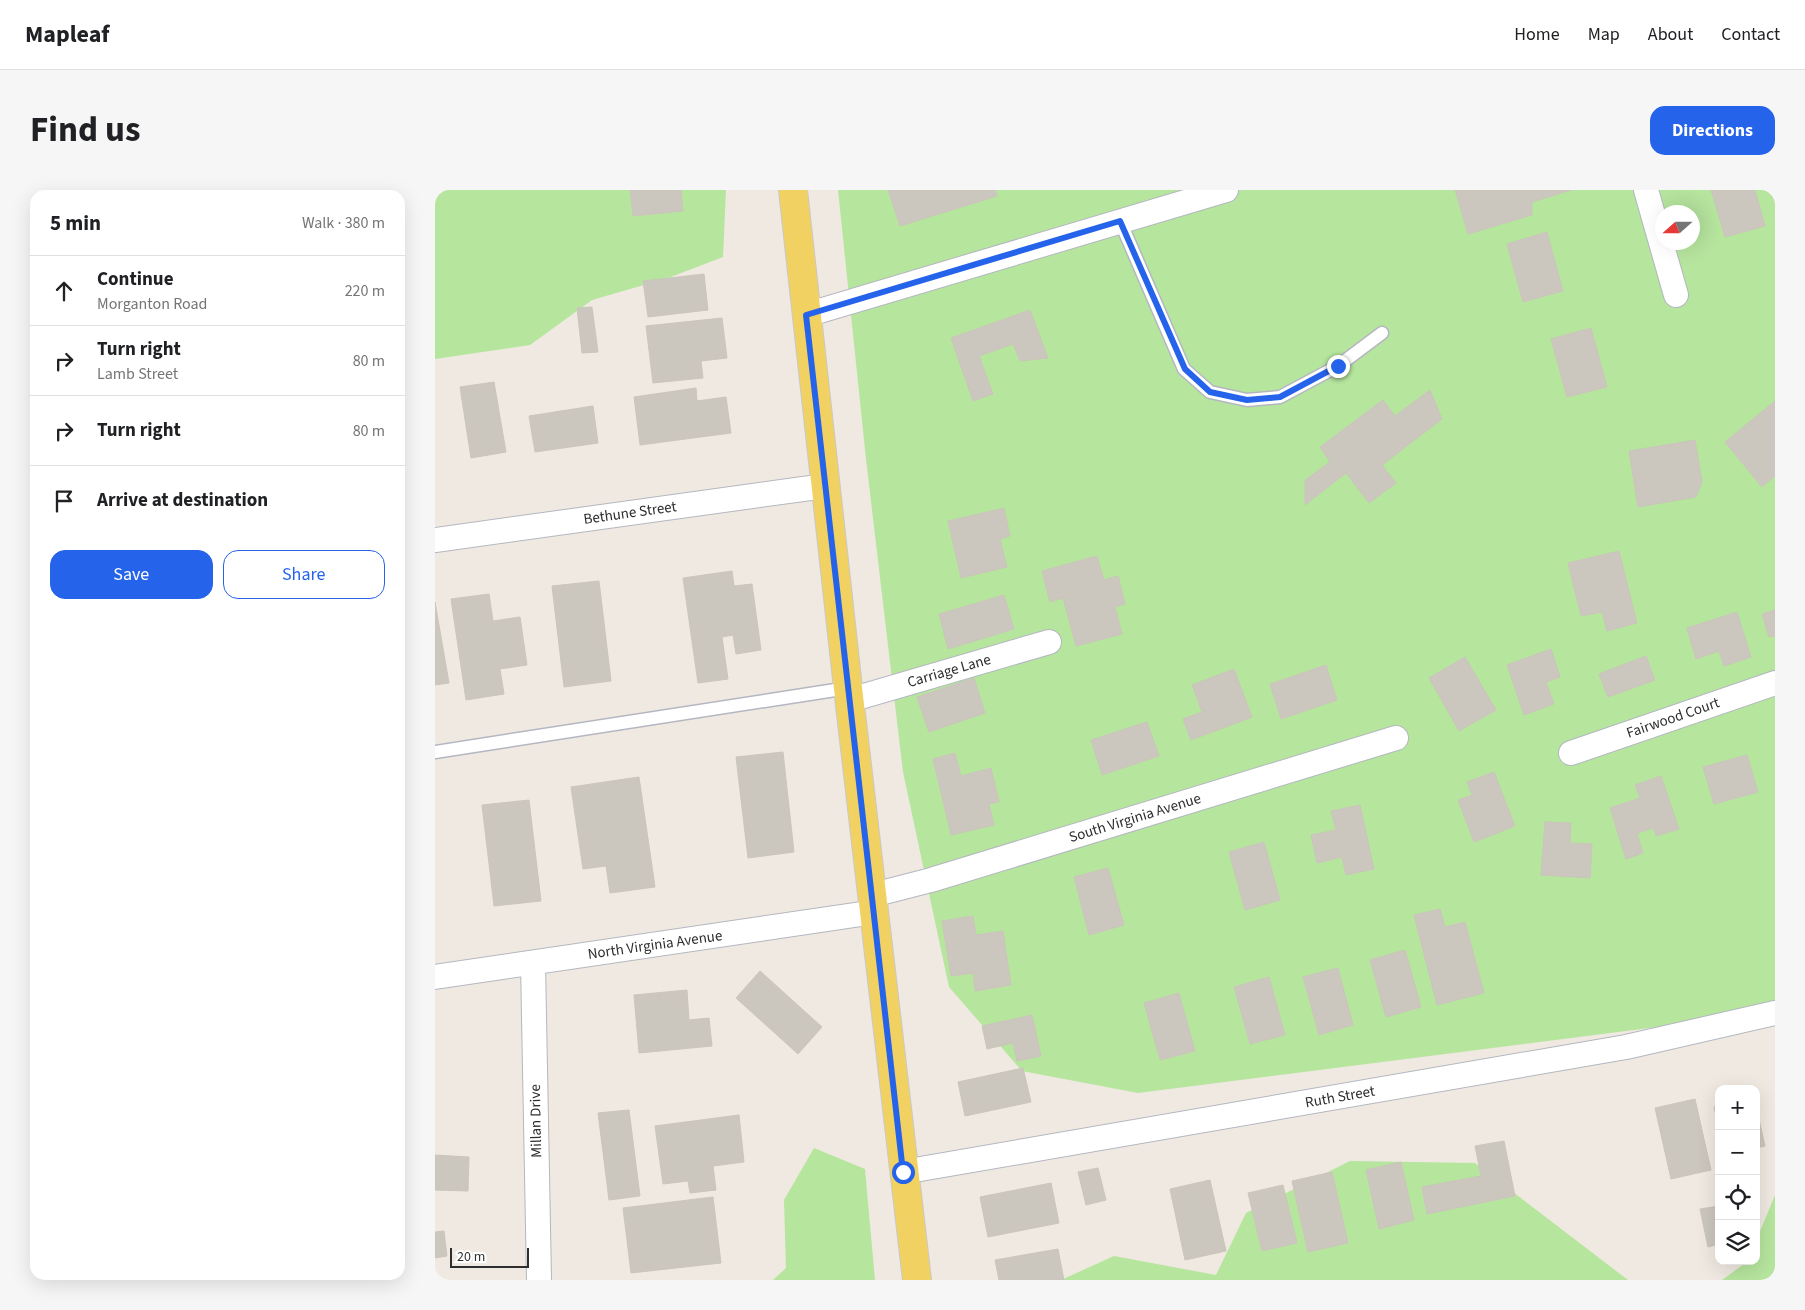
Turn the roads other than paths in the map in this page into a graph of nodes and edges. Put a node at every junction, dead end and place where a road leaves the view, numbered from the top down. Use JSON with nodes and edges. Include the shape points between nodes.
{"nodes":[{"id":1,"x":793,"y":190,"type":"edge"},
{"id":2,"x":1226,"y":190,"type":"edge"},
{"id":3,"x":1646,"y":190,"type":"edge"},
{"id":4,"x":1120,"y":221,"type":"junction"},
{"id":5,"x":1676,"y":295,"type":"dead end"},
{"id":6,"x":806,"y":315,"type":"junction"},
{"id":7,"x":1382,"y":333,"type":"dead end"},
{"id":8,"x":825,"y":486,"type":"junction"},
{"id":9,"x":435,"y":540,"type":"edge"},
{"id":10,"x":1049,"y":642,"type":"dead end"},
{"id":11,"x":1775,"y":683,"type":"edge"},
{"id":12,"x":849,"y":694,"type":"junction"},
{"id":13,"x":1396,"y":738,"type":"dead end"},
{"id":14,"x":435,"y":752,"type":"edge"},
{"id":15,"x":1571,"y":753,"type":"dead end"},
{"id":16,"x":874,"y":904,"type":"junction"},
{"id":17,"x":533,"y":963,"type":"junction"},
{"id":18,"x":435,"y":977,"type":"edge"},
{"id":19,"x":1775,"y":1013,"type":"edge"},
{"id":20,"x":903,"y":1172,"type":"junction"},
{"id":21,"x":539,"y":1280,"type":"edge"},
{"id":22,"x":917,"y":1280,"type":"edge"}],
"edges":[{"from":1,"to":6,"type":"main road"},
{"from":2,"to":4,"type":"street"},
{"from":3,"to":5,"type":"street"},
{"from":4,"to":6,"type":"street"},
{"from":4,"to":7,"type":"lane","via":[[1185,369],[1210,392],[1247,400],[1280,397],[1338,366]]},
{"from":6,"to":8,"type":"main road"},
{"from":8,"to":9,"type":"street","name":"Bethune Street"},
{"from":8,"to":12,"type":"main road"},
{"from":10,"to":12,"type":"street","name":"Carriage Lane"},
{"from":11,"to":15,"type":"street","name":"Fairwood Court"},
{"from":12,"to":14,"type":"lane"},
{"from":12,"to":16,"type":"main road"},
{"from":13,"to":16,"type":"street","name":"South Virginia Avenue","via":[[931,880]]},
{"from":16,"to":17,"type":"street","name":"North Virginia Avenue"},
{"from":16,"to":20,"type":"main road"},
{"from":17,"to":18,"type":"street","name":"North Virginia Avenue"},
{"from":17,"to":21,"type":"street","name":"Millan Drive"},
{"from":19,"to":20,"type":"street","name":"Ruth Street","via":[[1627,1047]]},
{"from":20,"to":22,"type":"main road"}]}
